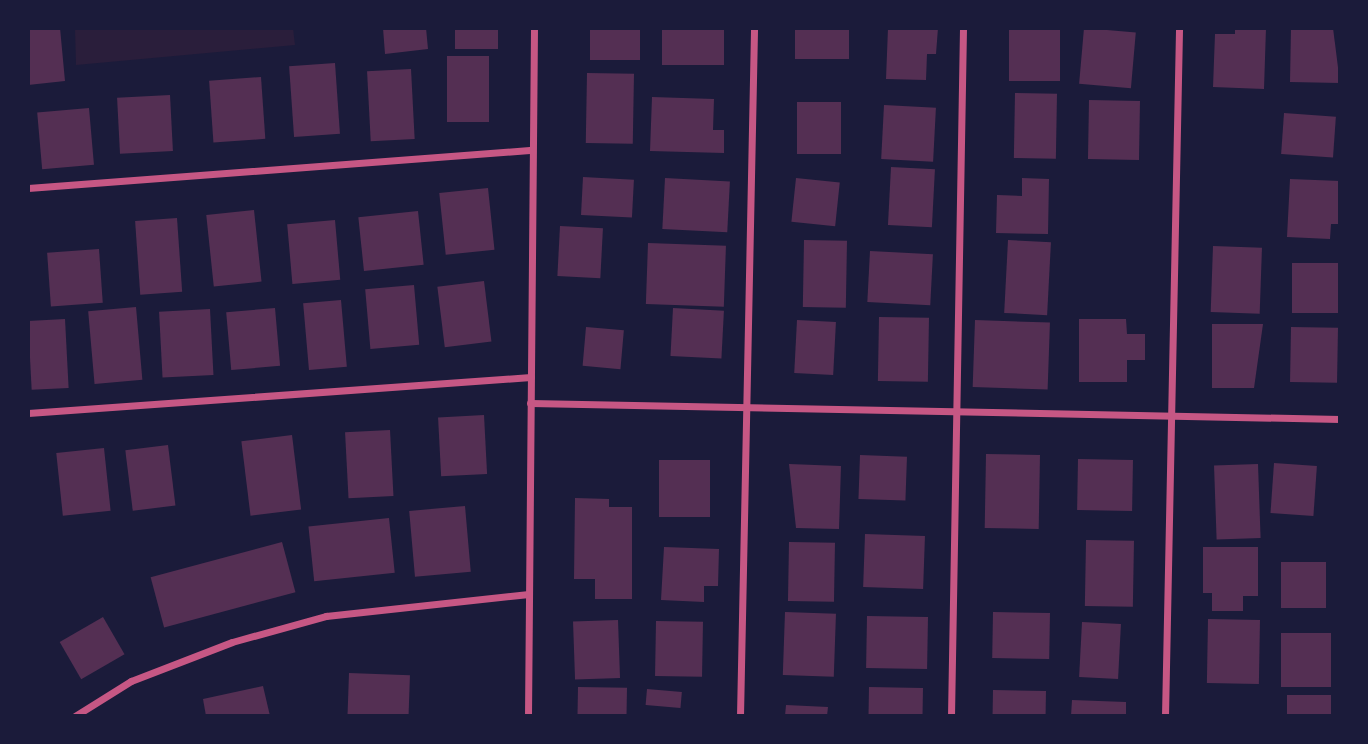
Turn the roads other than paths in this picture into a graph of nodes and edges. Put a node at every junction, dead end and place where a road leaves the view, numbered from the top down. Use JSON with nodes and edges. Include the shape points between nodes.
{"nodes":[{"id":1,"x":534,"y":28,"type":"edge"},
{"id":2,"x":754,"y":28,"type":"edge"},
{"id":3,"x":963,"y":28,"type":"edge"},
{"id":4,"x":1179,"y":28,"type":"edge"},
{"id":5,"x":530,"y":150,"type":"junction"},
{"id":6,"x":28,"y":188,"type":"edge"},
{"id":7,"x":531,"y":377,"type":"junction"},
{"id":8,"x":530,"y":403,"type":"junction"},
{"id":9,"x":747,"y":405,"type":"junction"},
{"id":10,"x":957,"y":410,"type":"junction"},
{"id":11,"x":28,"y":413,"type":"edge"},
{"id":12,"x":1172,"y":414,"type":"junction"},
{"id":13,"x":1340,"y":419,"type":"edge"},
{"id":14,"x":529,"y":594,"type":"junction"},
{"id":15,"x":75,"y":716,"type":"edge"},
{"id":16,"x":528,"y":716,"type":"edge"},
{"id":17,"x":740,"y":716,"type":"edge"},
{"id":18,"x":951,"y":716,"type":"edge"},
{"id":19,"x":1165,"y":716,"type":"edge"}],
"edges":[{"from":1,"to":5,"type":"street"},
{"from":2,"to":9,"type":"street"},
{"from":3,"to":10,"type":"street"},
{"from":4,"to":12,"type":"street"},
{"from":5,"to":6,"type":"street"},
{"from":5,"to":7,"type":"street"},
{"from":7,"to":8,"type":"street"},
{"from":7,"to":11,"type":"street"},
{"from":8,"to":9,"type":"street"},
{"from":8,"to":14,"type":"street"},
{"from":9,"to":10,"type":"street"},
{"from":9,"to":17,"type":"street"},
{"from":10,"to":12,"type":"street"},
{"from":10,"to":18,"type":"street"},
{"from":12,"to":13,"type":"street"},
{"from":12,"to":19,"type":"street"},
{"from":14,"to":15,"type":"street","via":[[326,616],[232,642],[131,681]]},
{"from":14,"to":16,"type":"street"}]}
